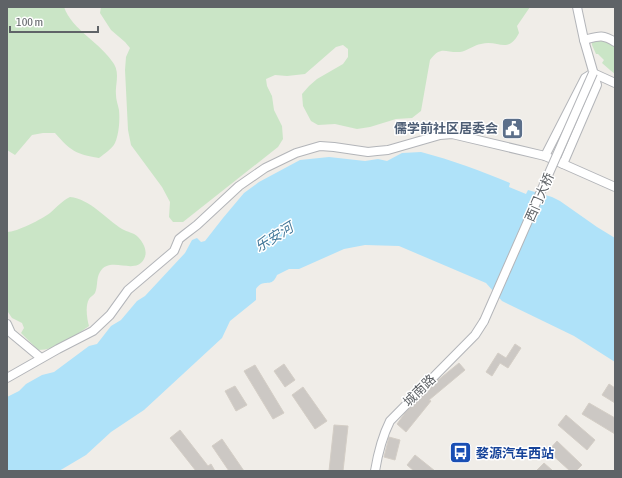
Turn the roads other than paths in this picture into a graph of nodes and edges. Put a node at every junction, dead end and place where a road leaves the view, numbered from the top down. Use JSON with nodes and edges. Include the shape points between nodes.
{"nodes":[{"id":1,"x":577,"y":7,"type":"edge"},
{"id":2,"x":584,"y":40,"type":"junction"},
{"id":3,"x":615,"y":42,"type":"edge"},
{"id":4,"x":593,"y":72,"type":"junction"},
{"id":5,"x":615,"y":83,"type":"edge"},
{"id":6,"x":545,"y":156,"type":"junction"},
{"id":7,"x":563,"y":164,"type":"junction"},
{"id":8,"x":615,"y":187,"type":"edge"},
{"id":9,"x":484,"y":321,"type":"joint"},
{"id":10,"x":7,"y":324,"type":"edge"},
{"id":11,"x":41,"y":358,"type":"junction"},
{"id":12,"x":7,"y":378,"type":"edge"},
{"id":13,"x":375,"y":471,"type":"edge"}],
"edges":[{"from":1,"to":2,"type":"street"},
{"from":2,"to":3,"type":"street","via":[[602,35]]},
{"from":2,"to":4,"type":"street"},
{"from":4,"to":5,"type":"street"},
{"from":4,"to":6,"type":"street","via":[[586,78]]},
{"from":4,"to":7,"type":"street","via":[[597,85]]},
{"from":4,"to":9,"type":"street","name":"西门大桥","bridge":true},
{"from":6,"to":7,"type":"street"},
{"from":6,"to":11,"type":"street","via":[[452,134],[388,150],[368,152],[320,146],[296,153],[255,174],[238,186],[179,239],[174,251],[128,290],[110,315],[93,331]]},
{"from":7,"to":8,"type":"street"},
{"from":9,"to":13,"type":"street","name":"城南路","via":[[475,335],[390,421],[380,445]]},
{"from":10,"to":11,"type":"street","via":[[12,333]]},
{"from":11,"to":12,"type":"street"}]}
